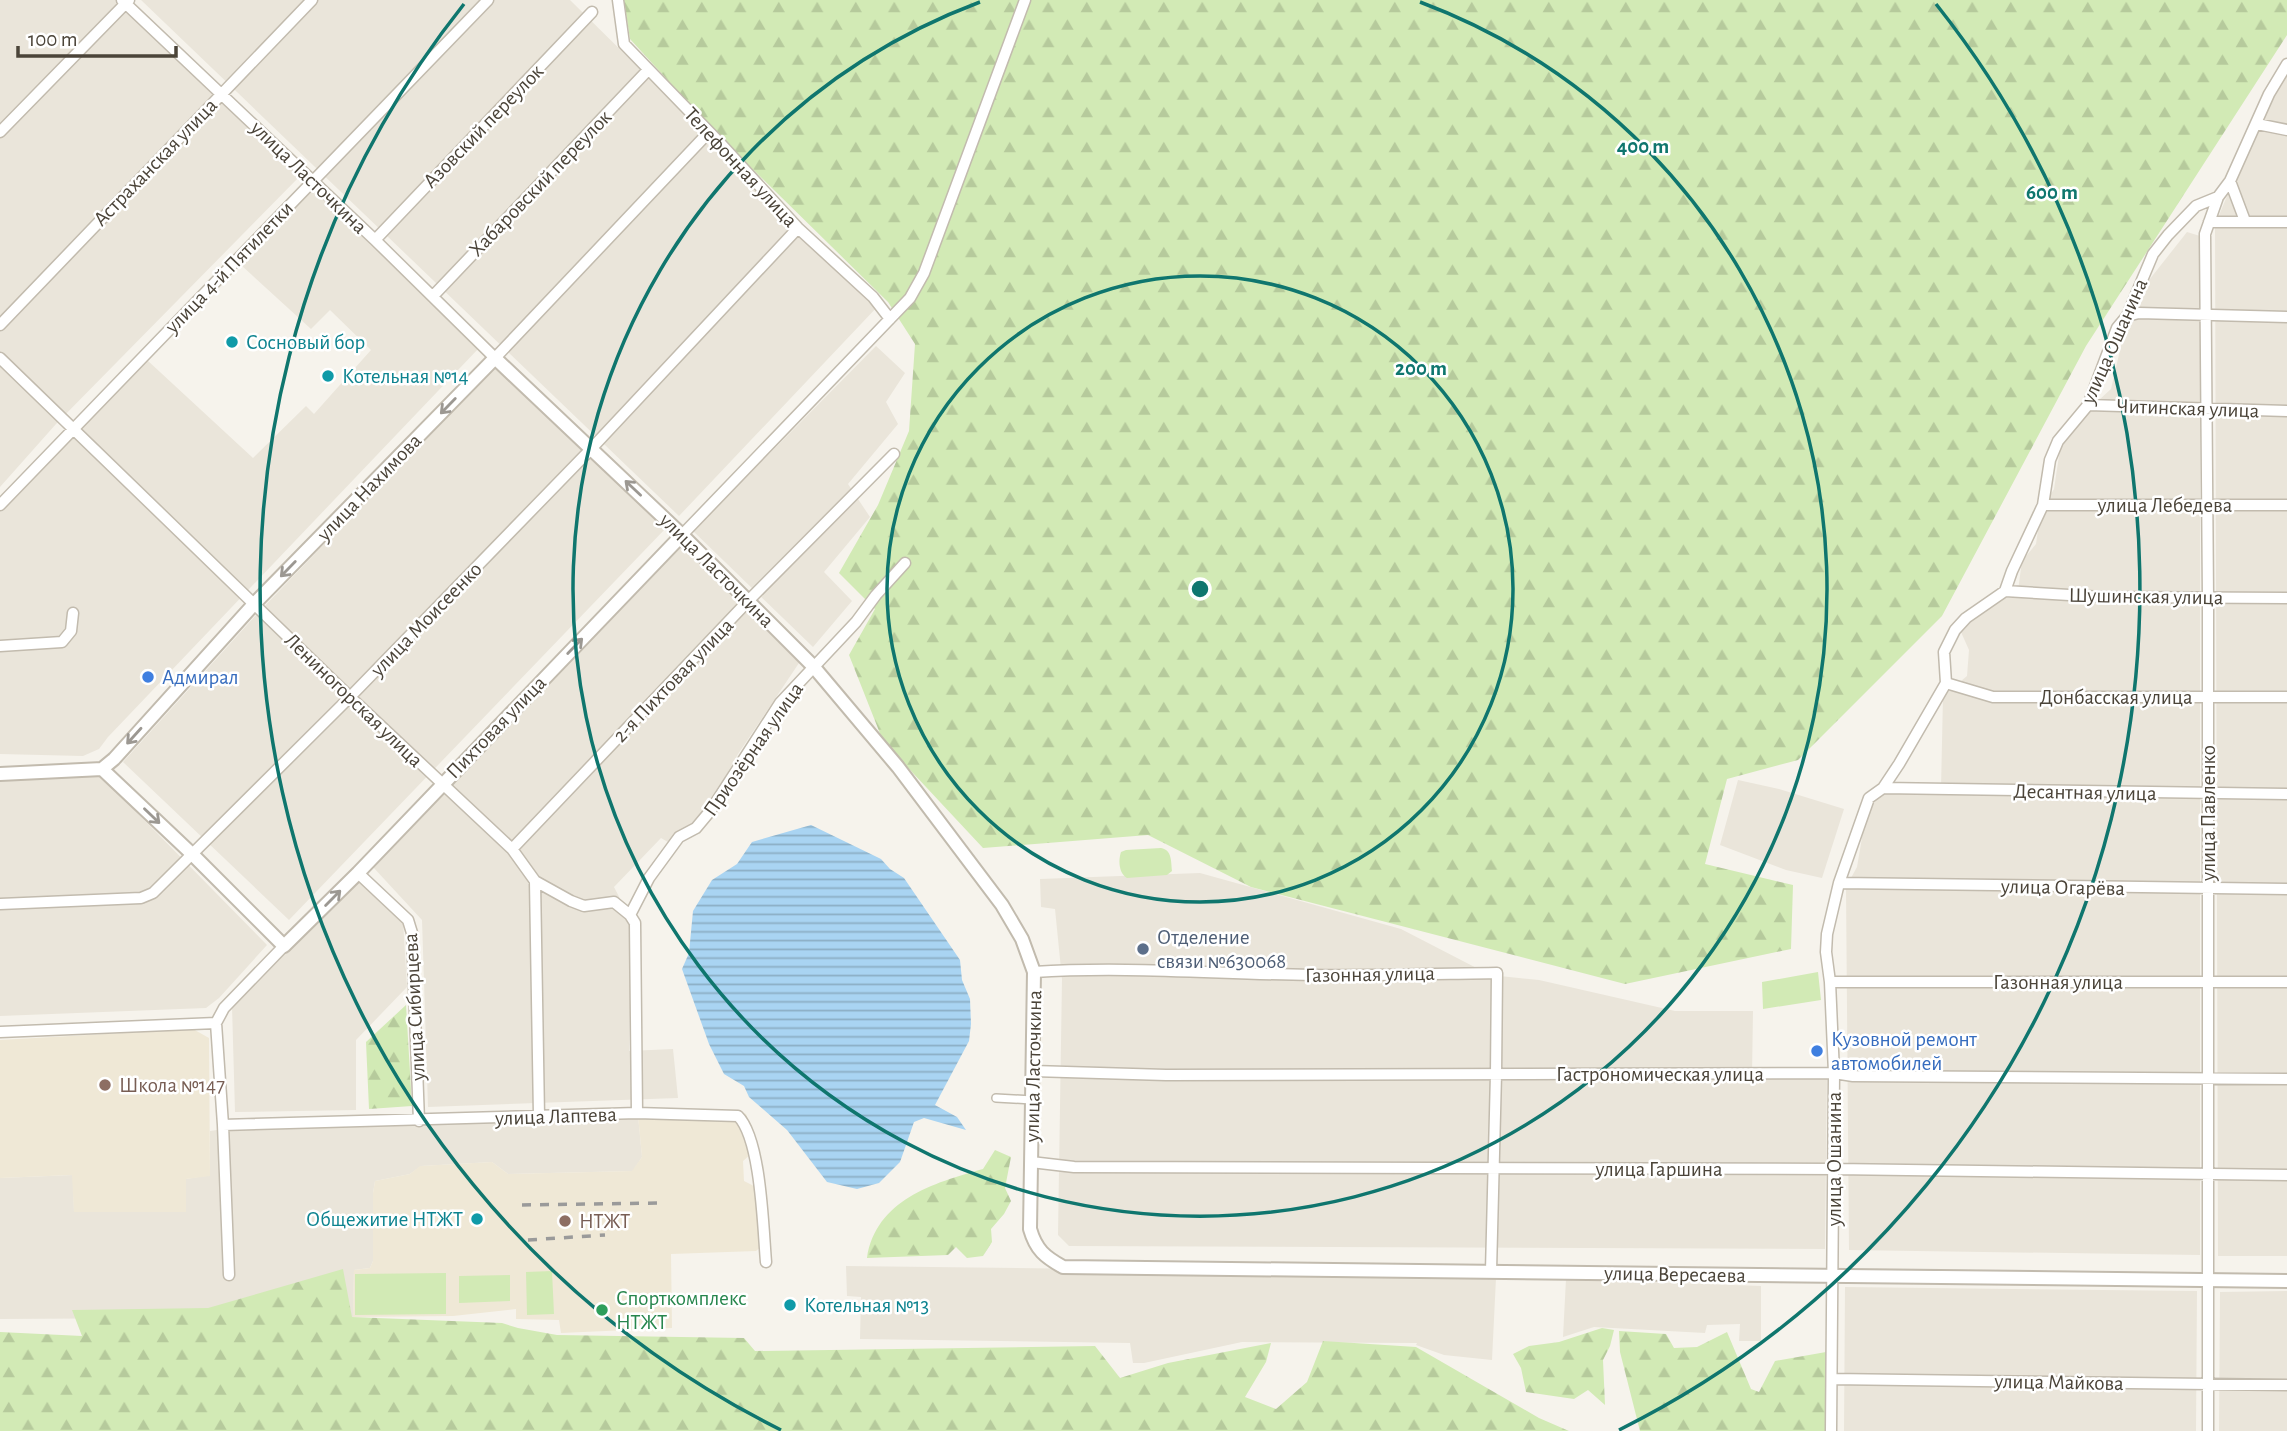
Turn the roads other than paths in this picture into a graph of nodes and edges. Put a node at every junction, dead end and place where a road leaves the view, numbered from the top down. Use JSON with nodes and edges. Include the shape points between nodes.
{"nodes":[{"id":1,"x":312,"y":0,"type":"edge"},
{"id":2,"x":488,"y":0,"type":"edge"},
{"id":3,"x":618,"y":0,"type":"edge"},
{"id":4,"x":1025,"y":0,"type":"edge"},
{"id":5,"x":126,"y":1,"type":"edge"},
{"id":6,"x":592,"y":12,"type":"dead end"},
{"id":7,"x":2287,"y":64,"type":"edge"},
{"id":8,"x":648,"y":70,"type":"junction"},
{"id":9,"x":222,"y":93,"type":"junction"},
{"id":10,"x":2257,"y":124,"type":"junction"},
{"id":11,"x":2287,"y":130,"type":"edge"},
{"id":12,"x":0,"y":132,"type":"edge"},
{"id":13,"x":709,"y":132,"type":"junction"},
{"id":14,"x":2230,"y":181,"type":"junction"},
{"id":15,"x":312,"y":182,"type":"junction"},
{"id":16,"x":2218,"y":197,"type":"junction"},
{"id":17,"x":2245,"y":221,"type":"junction"},
{"id":18,"x":2209,"y":222,"type":"junction"},
{"id":19,"x":2287,"y":222,"type":"edge"},
{"id":20,"x":798,"y":228,"type":"junction"},
{"id":21,"x":375,"y":240,"type":"junction"},
{"id":22,"x":433,"y":296,"type":"junction"},
{"id":23,"x":2206,"y":315,"type":"junction"},
{"id":24,"x":2127,"y":316,"type":"junction"},
{"id":25,"x":2287,"y":317,"type":"edge"},
{"id":26,"x":890,"y":319,"type":"junction"},
{"id":27,"x":0,"y":325,"type":"edge"},
{"id":28,"x":0,"y":358,"type":"edge"},
{"id":29,"x":495,"y":358,"type":"junction"},
{"id":30,"x":2088,"y":405,"type":"junction"},
{"id":31,"x":2207,"y":409,"type":"junction"},
{"id":32,"x":2287,"y":411,"type":"edge"},
{"id":33,"x":72,"y":430,"type":"junction"},
{"id":34,"x":591,"y":449,"type":"junction"},
{"id":35,"x":894,"y":454,"type":"dead end"},
{"id":36,"x":0,"y":505,"type":"edge"},
{"id":37,"x":2043,"y":505,"type":"junction"},
{"id":38,"x":2207,"y":505,"type":"junction"},
{"id":39,"x":2287,"y":505,"type":"edge"},
{"id":40,"x":682,"y":535,"type":"junction"},
{"id":41,"x":905,"y":563,"type":"dead end"},
{"id":42,"x":2005,"y":591,"type":"junction"},
{"id":43,"x":2208,"y":598,"type":"junction"},
{"id":44,"x":2287,"y":598,"type":"edge"},
{"id":45,"x":749,"y":600,"type":"junction"},
{"id":46,"x":254,"y":604,"type":"junction"},
{"id":47,"x":74,"y":613,"type":"dead end"},
{"id":48,"x":0,"y":646,"type":"edge"},
{"id":49,"x":813,"y":666,"type":"junction"},
{"id":50,"x":1946,"y":683,"type":"junction"},
{"id":51,"x":350,"y":697,"type":"junction"},
{"id":52,"x":2208,"y":697,"type":"junction"},
{"id":53,"x":2287,"y":697,"type":"edge"},
{"id":54,"x":102,"y":769,"type":"junction"},
{"id":55,"x":0,"y":774,"type":"edge"},
{"id":56,"x":442,"y":783,"type":"junction"},
{"id":57,"x":1883,"y":788,"type":"junction"},
{"id":58,"x":2208,"y":793,"type":"junction"},
{"id":59,"x":2287,"y":794,"type":"edge"},
{"id":60,"x":512,"y":849,"type":"junction"},
{"id":61,"x":193,"y":855,"type":"junction"},
{"id":62,"x":358,"y":873,"type":"junction"},
{"id":63,"x":535,"y":881,"type":"junction"},
{"id":64,"x":1839,"y":883,"type":"junction"},
{"id":65,"x":2207,"y":888,"type":"junction"},
{"id":66,"x":2287,"y":889,"type":"edge"},
{"id":67,"x":0,"y":904,"type":"edge"},
{"id":68,"x":630,"y":915,"type":"junction"},
{"id":69,"x":284,"y":946,"type":"junction"},
{"id":70,"x":1034,"y":972,"type":"junction"},
{"id":71,"x":1830,"y":982,"type":"junction"},
{"id":72,"x":2208,"y":982,"type":"junction"},
{"id":73,"x":2287,"y":982,"type":"edge"},
{"id":74,"x":216,"y":1023,"type":"junction"},
{"id":75,"x":0,"y":1032,"type":"edge"},
{"id":76,"x":1033,"y":1072,"type":"junction"},
{"id":77,"x":1834,"y":1073,"type":"junction"},
{"id":78,"x":1496,"y":1074,"type":"junction"},
{"id":79,"x":2208,"y":1078,"type":"junction"},
{"id":80,"x":2287,"y":1079,"type":"edge"},
{"id":81,"x":996,"y":1098,"type":"dead end"},
{"id":82,"x":1032,"y":1100,"type":"junction"},
{"id":83,"x":637,"y":1113,"type":"junction"},
{"id":84,"x":539,"y":1116,"type":"junction"},
{"id":85,"x":419,"y":1121,"type":"junction"},
{"id":86,"x":223,"y":1125,"type":"junction"},
{"id":87,"x":1031,"y":1162,"type":"junction"},
{"id":88,"x":1835,"y":1168,"type":"junction"},
{"id":89,"x":1493,"y":1169,"type":"junction"},
{"id":90,"x":2208,"y":1175,"type":"junction"},
{"id":91,"x":2287,"y":1175,"type":"edge"},
{"id":92,"x":766,"y":1262,"type":"dead end"},
{"id":93,"x":1063,"y":1266,"type":"joint"},
{"id":94,"x":1491,"y":1271,"type":"junction"},
{"id":95,"x":229,"y":1275,"type":"dead end"},
{"id":96,"x":1834,"y":1277,"type":"junction"},
{"id":97,"x":2209,"y":1281,"type":"junction"},
{"id":98,"x":2287,"y":1281,"type":"edge"},
{"id":99,"x":1832,"y":1378,"type":"junction"},
{"id":100,"x":2209,"y":1384,"type":"junction"},
{"id":101,"x":2287,"y":1385,"type":"edge"},
{"id":102,"x":1831,"y":1431,"type":"edge"},
{"id":103,"x":2208,"y":1431,"type":"edge"}],
"edges":[{"from":1,"to":9,"type":"street","name":"Астраханская улица"},
{"from":2,"to":15,"type":"street","name":"улица 4-й Пятилетки"},
{"from":3,"to":8,"type":"street","name":"Телефонная улица","via":[[624,44]]},
{"from":4,"to":26,"type":"street","name":"Пихтовая улица","via":[[924,273],[910,298]]},
{"from":5,"to":9,"type":"street","name":"улица Ласточкина"},
{"from":5,"to":12,"type":"street"},
{"from":6,"to":21,"type":"street","name":"Азовский переулок"},
{"from":7,"to":10,"type":"street","name":"улица Ошанина"},
{"from":8,"to":13,"type":"street","name":"Телефонная улица"},
{"from":8,"to":22,"type":"street","name":"Хабаровский переулок"},
{"from":9,"to":15,"type":"street","name":"улица Ласточкина"},
{"from":9,"to":27,"type":"street","name":"Астраханская улица"},
{"from":10,"to":11,"type":"street"},
{"from":10,"to":14,"type":"street","name":"улица Ошанина"},
{"from":13,"to":20,"type":"street","name":"Телефонная улица"},
{"from":13,"to":29,"type":"street","name":"улица Нахимова"},
{"from":14,"to":16,"type":"street","name":"улица Ошанина"},
{"from":14,"to":17,"type":"street"},
{"from":15,"to":21,"type":"street","name":"улица Ласточкина"},
{"from":15,"to":33,"type":"street","name":"улица 4-й Пятилетки"},
{"from":16,"to":18,"type":"street","name":"улица Павленко"},
{"from":16,"to":24,"type":"street","name":"улица Ошанина","via":[[2196,206],[2153,254]]},
{"from":17,"to":18,"type":"street"},
{"from":17,"to":19,"type":"street"},
{"from":18,"to":23,"type":"street","name":"улица Павленко","via":[[2205,234]]},
{"from":20,"to":26,"type":"street","name":"Телефонная улица","via":[[873,297]]},
{"from":20,"to":34,"type":"street","name":"улица Моисеенко"},
{"from":21,"to":22,"type":"street","name":"улица Ласточкина"},
{"from":22,"to":29,"type":"street","name":"улица Ласточкина"},
{"from":23,"to":24,"type":"street"},
{"from":23,"to":25,"type":"street"},
{"from":23,"to":31,"type":"street","name":"улица Павленко"},
{"from":24,"to":30,"type":"street","name":"улица Ошанина","via":[[2117,327]]},
{"from":26,"to":40,"type":"street","name":"Пихтовая улица"},
{"from":28,"to":33,"type":"street","name":"Лениногорская улица"},
{"from":29,"to":34,"type":"street","name":"улица Ласточкина"},
{"from":29,"to":46,"type":"street","name":"улица Нахимова","one_way":true},
{"from":30,"to":31,"type":"street","name":"Читинская улица"},
{"from":30,"to":37,"type":"street","name":"улица Ошанина","via":[[2058,441]]},
{"from":31,"to":32,"type":"street","name":"Читинская улица"},
{"from":31,"to":38,"type":"street","name":"улица Павленко"},
{"from":33,"to":36,"type":"street","name":"улица 4-й Пятилетки"},
{"from":33,"to":46,"type":"street","name":"Лениногорская улица"},
{"from":40,"to":34,"type":"street","name":"улица Ласточкина","one_way":true},
{"from":34,"to":51,"type":"street","name":"улица Моисеенко"},
{"from":35,"to":45,"type":"street","name":"2-я Пихтовая улица"},
{"from":37,"to":38,"type":"street","name":"улица Лебедева"},
{"from":37,"to":42,"type":"street","name":"улица Ошанина"},
{"from":38,"to":39,"type":"street","name":"улица Лебедева"},
{"from":38,"to":43,"type":"street","name":"улица Павленко"},
{"from":40,"to":45,"type":"street","name":"улица Ласточкина"},
{"from":56,"to":40,"type":"street","name":"Пихтовая улица","one_way":true},
{"from":41,"to":49,"type":"street","name":"Приозёрная улица"},
{"from":42,"to":43,"type":"street","name":"Шушинская улица"},
{"from":42,"to":50,"type":"street","via":[[1955,630],[1944,652]]},
{"from":43,"to":44,"type":"street","name":"Шушинская улица"},
{"from":43,"to":52,"type":"street","name":"улица Павленко"},
{"from":45,"to":49,"type":"street","name":"улица Ласточкина"},
{"from":45,"to":60,"type":"street","name":"2-я Пихтовая улица"},
{"from":46,"to":51,"type":"street","name":"Лениногорская улица"},
{"from":46,"to":54,"type":"street","name":"улица Нахимова","one_way":true},
{"from":47,"to":48,"type":"street","via":[[71,631],[62,642]]},
{"from":49,"to":68,"type":"street","name":"Приозёрная улица","via":[[780,703],[711,810],[696,828],[679,837],[649,878]]},
{"from":49,"to":70,"type":"street","name":"улица Ласточкина","via":[[898,767],[1002,905]]},
{"from":50,"to":52,"type":"street","name":"Донбасская улица","via":[[1993,697]]},
{"from":50,"to":57,"type":"street","name":"улица Ошанина"},
{"from":51,"to":56,"type":"street","name":"Лениногорская улица"},
{"from":51,"to":61,"type":"street","name":"улица Моисеенко"},
{"from":52,"to":53,"type":"street","name":"Донбасская улица"},
{"from":52,"to":58,"type":"street","name":"улица Павленко"},
{"from":54,"to":55,"type":"street"},
{"from":54,"to":61,"type":"street","one_way":true},
{"from":56,"to":60,"type":"street","name":"Лениногорская улица"},
{"from":56,"to":62,"type":"street","name":"Пихтовая улица"},
{"from":57,"to":58,"type":"street","name":"Десантная улица"},
{"from":57,"to":64,"type":"street","name":"улица Ошанина","via":[[1869,799]]},
{"from":58,"to":59,"type":"street","name":"Десантная улица"},
{"from":58,"to":65,"type":"street","name":"улица Павленко"},
{"from":60,"to":63,"type":"street","name":"Лениногорская улица"},
{"from":61,"to":67,"type":"street","name":"улица Моисеенко","via":[[153,893],[141,898]]},
{"from":61,"to":69,"type":"street"},
{"from":69,"to":62,"type":"street","name":"Пихтовая улица","one_way":true},
{"from":62,"to":85,"type":"street","name":"улица Сибирцева","via":[[408,920],[412,933]]},
{"from":63,"to":68,"type":"street","via":[[584,906],[614,902]]},
{"from":63,"to":84,"type":"street"},
{"from":64,"to":65,"type":"street","name":"улица Огарёва"},
{"from":64,"to":71,"type":"street","name":"улица Ошанина","via":[[1826,952]]},
{"from":65,"to":66,"type":"street","name":"улица Огарёва"},
{"from":65,"to":72,"type":"street","name":"улица Павленко"},
{"from":68,"to":83,"type":"street","via":[[635,923]]},
{"from":69,"to":74,"type":"street","name":"Пихтовая улица","via":[[224,1008]]},
{"from":70,"to":76,"type":"street","name":"улица Ласточкина"},
{"from":70,"to":78,"type":"street","name":"Газонная улица","via":[[1497,973]]},
{"from":71,"to":72,"type":"street","name":"Газонная улица"},
{"from":71,"to":77,"type":"street","name":"улица Ошанина"},
{"from":72,"to":73,"type":"street","name":"Газонная улица"},
{"from":72,"to":79,"type":"street","name":"улица Павленко"},
{"from":74,"to":75,"type":"street"},
{"from":74,"to":86,"type":"street"},
{"from":76,"to":78,"type":"street","name":"Гастрономическая улица"},
{"from":76,"to":82,"type":"street","name":"улица Ласточкина"},
{"from":77,"to":78,"type":"street","name":"Гастрономическая улица"},
{"from":77,"to":79,"type":"street","name":"Гастрономическая улица"},
{"from":77,"to":88,"type":"street","name":"улица Ошанина"},
{"from":78,"to":89,"type":"street"},
{"from":79,"to":80,"type":"street","name":"Гастрономическая улица"},
{"from":79,"to":90,"type":"street","name":"улица Павленко"},
{"from":81,"to":82,"type":"street"},
{"from":82,"to":87,"type":"street","name":"улица Ласточкина"},
{"from":83,"to":84,"type":"street","name":"улица Лаптева"},
{"from":83,"to":92,"type":"street","name":"улица Лаптева","via":[[738,1116],[745,1123],[754,1146]]},
{"from":84,"to":85,"type":"street","name":"улица Лаптева"},
{"from":85,"to":86,"type":"street","name":"улица Лаптева"},
{"from":86,"to":95,"type":"street"},
{"from":87,"to":89,"type":"street","name":"улица Гаршина","via":[[1074,1167]]},
{"from":87,"to":93,"type":"street","name":"улица Ласточкина","via":[[1030,1229],[1044,1256]]},
{"from":88,"to":89,"type":"street","name":"улица Гаршина"},
{"from":88,"to":90,"type":"street","name":"улица Гаршина"},
{"from":88,"to":96,"type":"street","name":"улица Ошанина"},
{"from":89,"to":94,"type":"street"},
{"from":90,"to":91,"type":"street","name":"улица Гаршина"},
{"from":90,"to":97,"type":"street","name":"улица Павленко"},
{"from":93,"to":94,"type":"street","name":"улица Вересаева"},
{"from":94,"to":96,"type":"street","name":"улица Вересаева"},
{"from":96,"to":97,"type":"street","name":"улица Вересаева"},
{"from":96,"to":99,"type":"street","name":"улица Ошанина"},
{"from":97,"to":98,"type":"street","name":"улица Вересаева"},
{"from":97,"to":100,"type":"street","name":"улица Павленко"},
{"from":99,"to":100,"type":"street","name":"улица Майкова"},
{"from":99,"to":102,"type":"street","name":"улица Ошанина"},
{"from":100,"to":101,"type":"street","name":"улица Майкова"},
{"from":100,"to":103,"type":"street","name":"улица Павленко"}]}
